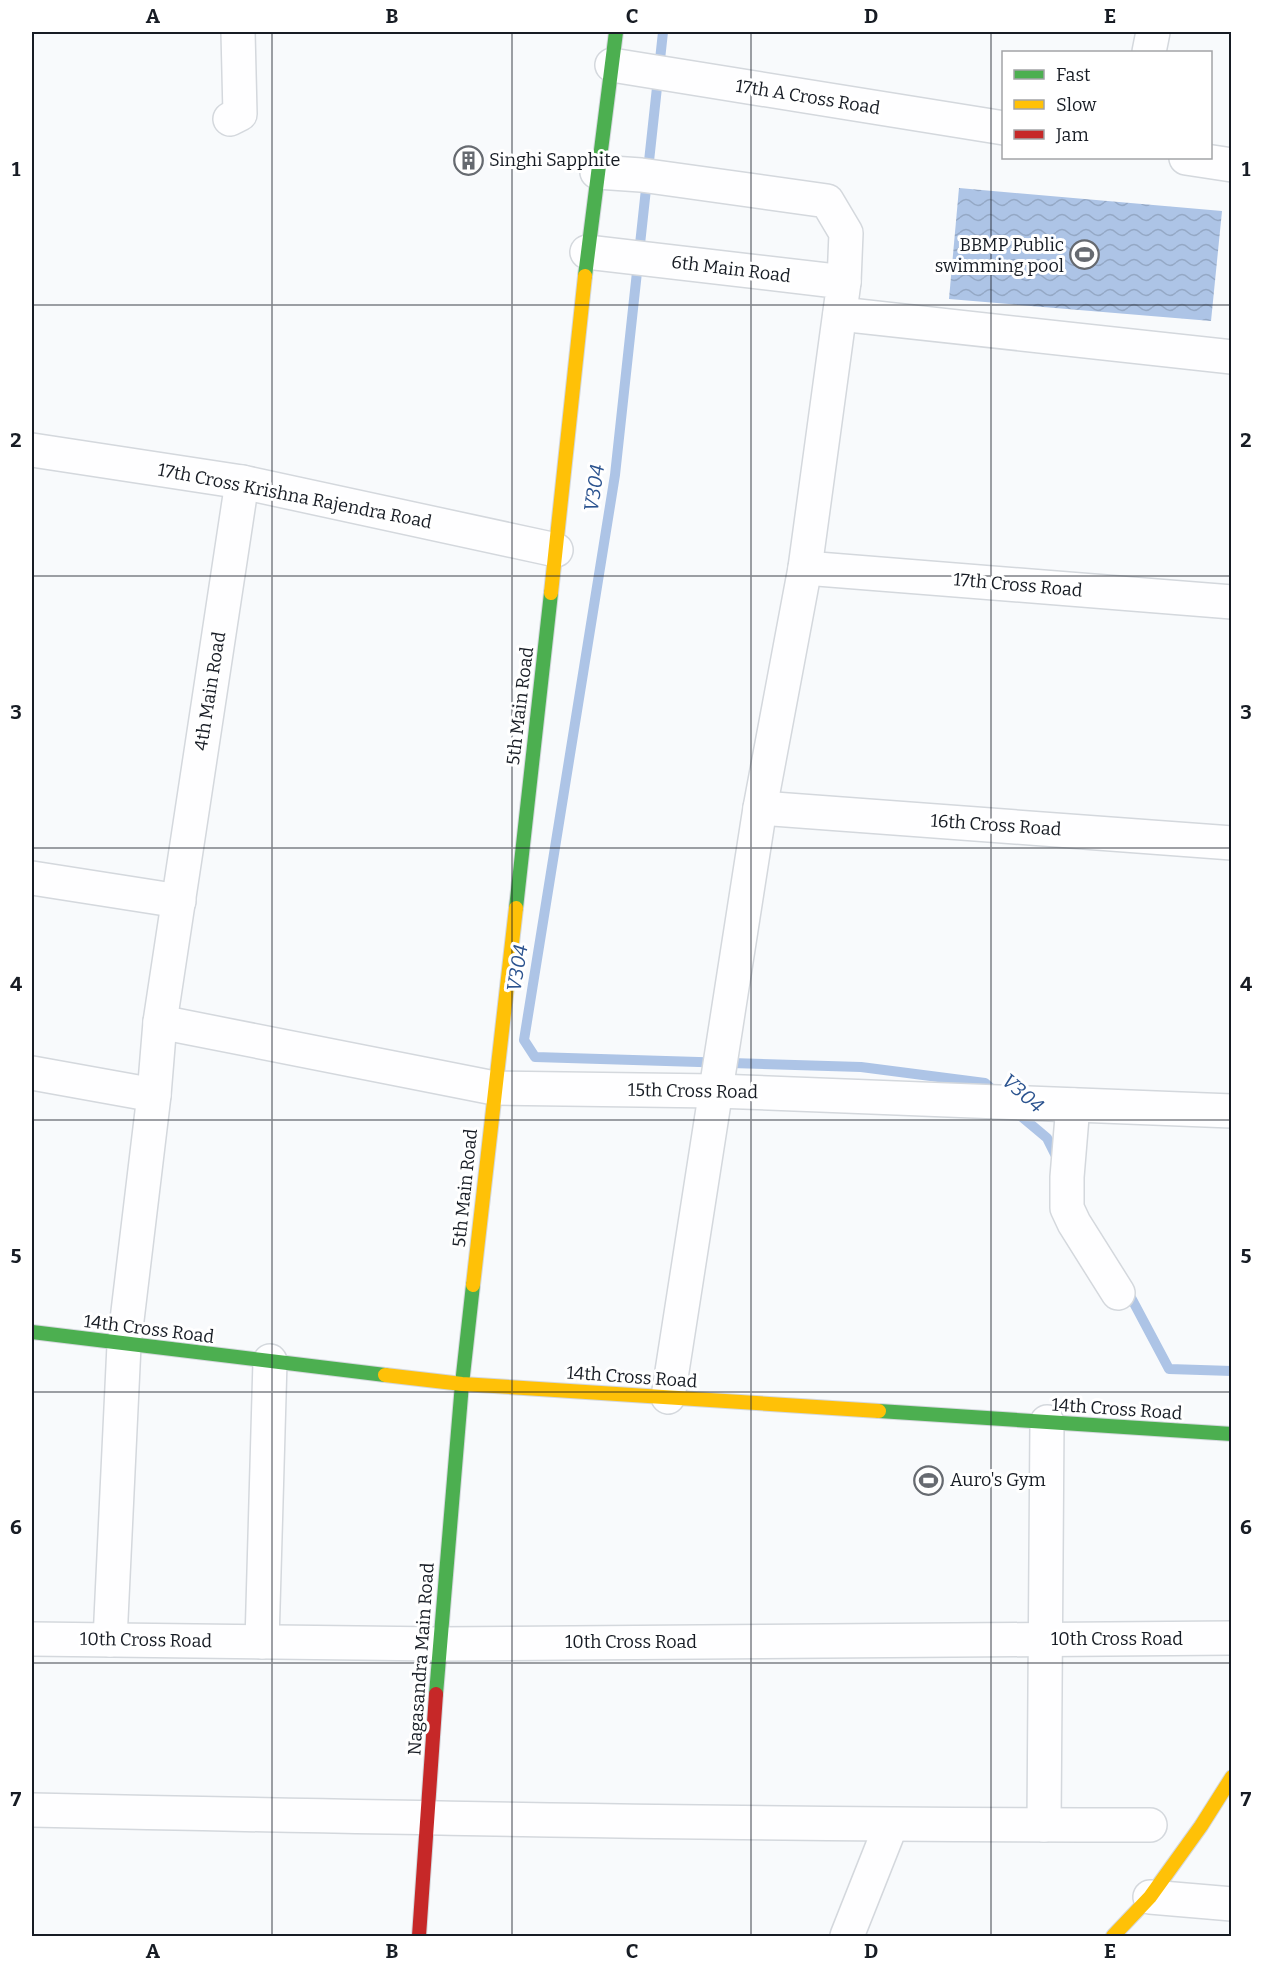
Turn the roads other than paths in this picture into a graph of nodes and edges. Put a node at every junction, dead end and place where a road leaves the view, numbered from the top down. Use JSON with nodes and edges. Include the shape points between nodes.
{"nodes":[{"id":1,"x":238,"y":32,"type":"edge"},
{"id":2,"x":616,"y":32,"type":"edge"},
{"id":3,"x":1153,"y":32,"type":"edge"},
{"id":4,"x":1149,"y":51,"type":"edge"},
{"id":5,"x":612,"y":65,"type":"junction"},
{"id":6,"x":230,"y":119,"type":"dead end"},
{"id":7,"x":1002,"y":128,"type":"edge"},
{"id":8,"x":1193,"y":159,"type":"edge"},
{"id":9,"x":1232,"y":165,"type":"edge"},
{"id":10,"x":597,"y":172,"type":"junction"},
{"id":11,"x":586,"y":252,"type":"junction"},
{"id":12,"x":843,"y":282,"type":"junction"},
{"id":13,"x":840,"y":314,"type":"junction"},
{"id":14,"x":1232,"y":357,"type":"edge"},
{"id":15,"x":32,"y":450,"type":"edge"},
{"id":16,"x":242,"y":482,"type":"junction"},
{"id":17,"x":556,"y":550,"type":"junction"},
{"id":18,"x":805,"y":568,"type":"junction"},
{"id":19,"x":1232,"y":602,"type":"edge"},
{"id":20,"x":760,"y":808,"type":"junction"},
{"id":21,"x":1232,"y":843,"type":"edge"},
{"id":22,"x":32,"y":878,"type":"edge"},
{"id":23,"x":179,"y":901,"type":"junction"},
{"id":24,"x":160,"y":1022,"type":"junction"},
{"id":25,"x":32,"y":1074,"type":"edge"},
{"id":26,"x":494,"y":1088,"type":"junction"},
{"id":27,"x":716,"y":1091,"type":"junction"},
{"id":28,"x":154,"y":1095,"type":"junction"},
{"id":29,"x":1073,"y":1105,"type":"junction"},
{"id":30,"x":1232,"y":1111,"type":"edge"},
{"id":31,"x":1118,"y":1293,"type":"dead end"},
{"id":32,"x":32,"y":1332,"type":"edge"},
{"id":33,"x":124,"y":1345,"type":"junction"},
{"id":34,"x":270,"y":1361,"type":"junction"},
{"id":35,"x":462,"y":1384,"type":"junction"},
{"id":36,"x":668,"y":1397,"type":"junction"},
{"id":37,"x":1047,"y":1422,"type":"junction"},
{"id":38,"x":1232,"y":1434,"type":"edge"},
{"id":39,"x":1232,"y":1638,"type":"edge"},
{"id":40,"x":32,"y":1639,"type":"edge"},
{"id":41,"x":110,"y":1640,"type":"junction"},
{"id":42,"x":1047,"y":1640,"type":"junction"},
{"id":43,"x":262,"y":1642,"type":"junction"},
{"id":44,"x":439,"y":1644,"type":"junction"},
{"id":45,"x":1232,"y":1778,"type":"edge"},
{"id":46,"x":32,"y":1810,"type":"edge"},
{"id":47,"x":428,"y":1819,"type":"junction"},
{"id":48,"x":891,"y":1825,"type":"junction"},
{"id":49,"x":1044,"y":1825,"type":"junction"},
{"id":50,"x":1150,"y":1825,"type":"dead end"},
{"id":51,"x":1150,"y":1897,"type":"junction"},
{"id":52,"x":1232,"y":1904,"type":"edge"},
{"id":53,"x":419,"y":1936,"type":"edge"},
{"id":54,"x":847,"y":1936,"type":"edge"},
{"id":55,"x":1113,"y":1936,"type":"edge"}],
"edges":[{"from":1,"to":6,"type":"street","via":[[240,114]]},
{"from":2,"to":5,"type":"street","name":"5th Main Road"},
{"from":3,"to":4,"type":"street"},
{"from":5,"to":7,"type":"street","name":"17th A Cross Road"},
{"from":5,"to":10,"type":"street","name":"5th Main Road"},
{"from":8,"to":9,"type":"street"},
{"from":10,"to":11,"type":"street","name":"5th Main Road"},
{"from":10,"to":12,"type":"street","via":[[827,201],[846,234]]},
{"from":11,"to":12,"type":"street","name":"6th Main Road"},
{"from":11,"to":17,"type":"street","name":"5th Main Road"},
{"from":12,"to":13,"type":"street"},
{"from":13,"to":14,"type":"street"},
{"from":13,"to":18,"type":"street"},
{"from":15,"to":16,"type":"street","name":"17th Cross Krishna Rajendra Road"},
{"from":16,"to":17,"type":"street","name":"17th Cross Krishna Rajendra Road"},
{"from":16,"to":23,"type":"street","name":"4th Main Road"},
{"from":17,"to":26,"type":"street","name":"5th Main Road"},
{"from":18,"to":19,"type":"street","name":"17th Cross Road"},
{"from":18,"to":20,"type":"street"},
{"from":20,"to":21,"type":"street","name":"16th Cross Road"},
{"from":20,"to":27,"type":"street"},
{"from":22,"to":23,"type":"street"},
{"from":23,"to":24,"type":"street","name":"4th Main Road"},
{"from":24,"to":26,"type":"street","name":"15th Cross Road"},
{"from":24,"to":28,"type":"street","name":"4th Main Road"},
{"from":25,"to":28,"type":"street"},
{"from":26,"to":27,"type":"street","name":"15th Cross Road"},
{"from":26,"to":35,"type":"street","name":"5th Main Road"},
{"from":27,"to":29,"type":"street","name":"15th Cross Road"},
{"from":27,"to":36,"type":"street"},
{"from":28,"to":33,"type":"street","name":"4th Main Road"},
{"from":29,"to":30,"type":"street","name":"15th Cross Road"},
{"from":29,"to":31,"type":"street","via":[[1067,1208]]},
{"from":32,"to":33,"type":"street","name":"14th Cross Road"},
{"from":33,"to":34,"type":"street","name":"14th Cross Road"},
{"from":33,"to":41,"type":"street","name":"4th Main Road"},
{"from":34,"to":35,"type":"street","name":"14th Cross Road"},
{"from":34,"to":43,"type":"street"},
{"from":35,"to":36,"type":"street","name":"14th Cross Road"},
{"from":35,"to":44,"type":"street","name":"Nagasandra Main Road"},
{"from":36,"to":37,"type":"street","name":"14th Cross Road"},
{"from":37,"to":38,"type":"street","name":"14th Cross Road"},
{"from":37,"to":42,"type":"street"},
{"from":39,"to":42,"type":"street","name":"10th Cross Road"},
{"from":40,"to":41,"type":"street","name":"10th Cross Road"},
{"from":41,"to":43,"type":"street","name":"10th Cross Road"},
{"from":42,"to":44,"type":"street","name":"10th Cross Road"},
{"from":42,"to":49,"type":"street"},
{"from":43,"to":44,"type":"street","name":"10th Cross Road"},
{"from":44,"to":47,"type":"street","name":"Nagasandra Main Road"},
{"from":45,"to":51,"type":"street"},
{"from":46,"to":47,"type":"street"},
{"from":47,"to":48,"type":"street"},
{"from":47,"to":53,"type":"street","name":"Nagasandra Main Road"},
{"from":48,"to":49,"type":"street"},
{"from":48,"to":54,"type":"street"},
{"from":49,"to":50,"type":"street"},
{"from":51,"to":52,"type":"street"},
{"from":51,"to":55,"type":"street"}]}
